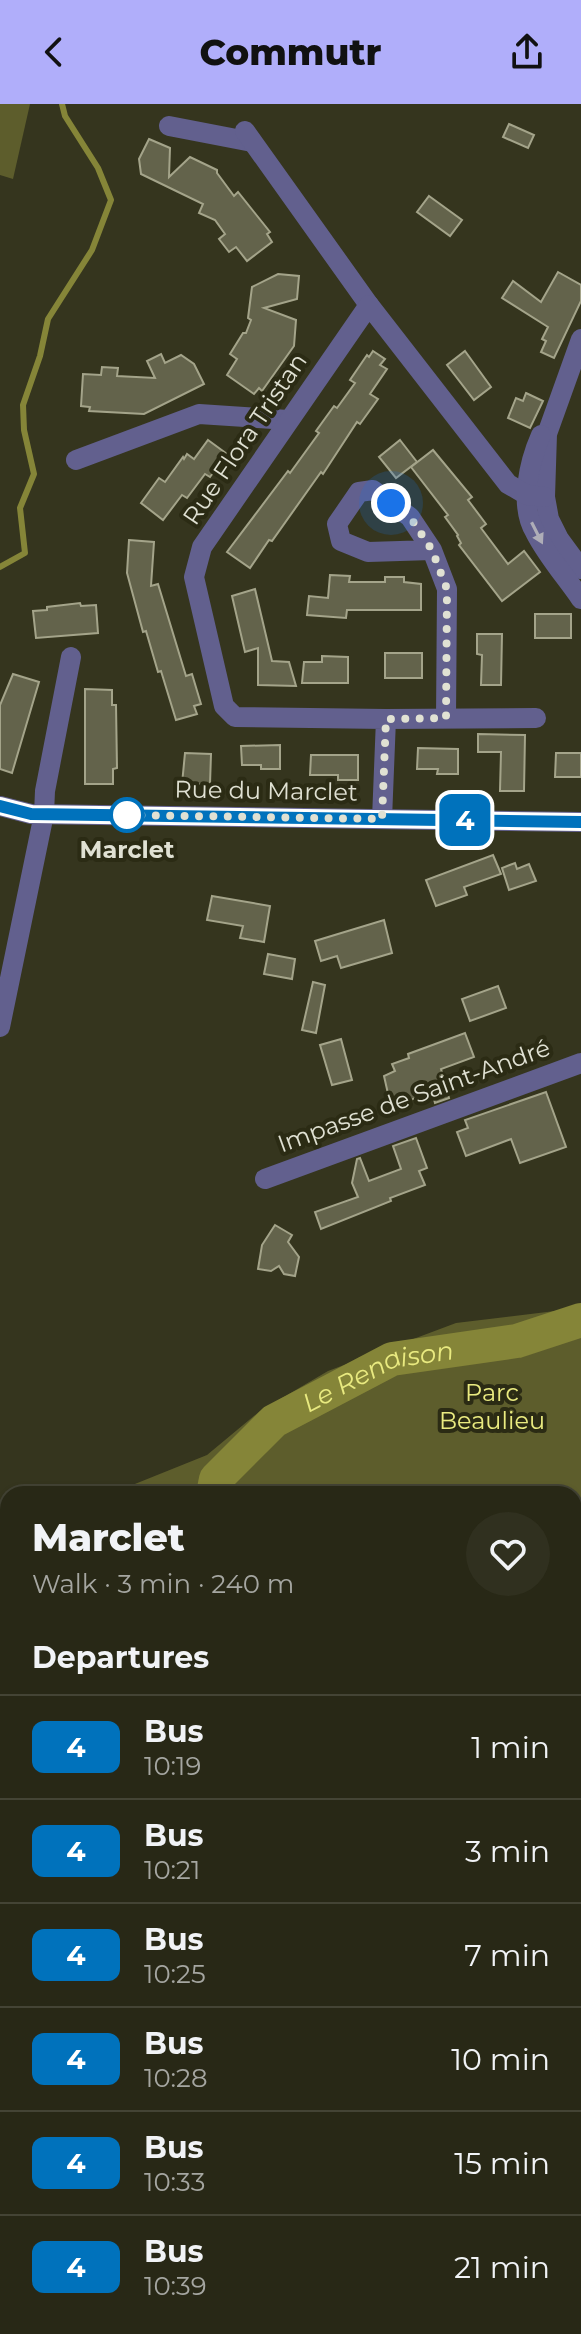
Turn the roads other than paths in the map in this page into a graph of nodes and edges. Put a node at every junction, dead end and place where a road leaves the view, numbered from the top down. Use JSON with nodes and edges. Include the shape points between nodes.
{"nodes":[{"id":1,"x":169,"y":126,"type":"dead end"},
{"id":2,"x":369,"y":305,"type":"junction"},
{"id":3,"x":581,"y":339,"type":"edge"},
{"id":4,"x":288,"y":420,"type":"junction"},
{"id":5,"x":76,"y":460,"type":"dead end"},
{"id":6,"x":536,"y":496,"type":"junction"},
{"id":7,"x":432,"y":550,"type":"dead end"},
{"id":8,"x":581,"y":569,"type":"edge"},
{"id":9,"x":581,"y":599,"type":"edge"},
{"id":10,"x":71,"y":657,"type":"dead end"},
{"id":11,"x":446,"y":718,"type":"junction"},
{"id":12,"x":536,"y":718,"type":"dead end"},
{"id":13,"x":386,"y":719,"type":"junction"},
{"id":14,"x":0,"y":806,"type":"edge"},
{"id":15,"x":44,"y":814,"type":"junction"},
{"id":16,"x":382,"y":819,"type":"junction"},
{"id":17,"x":581,"y":822,"type":"edge"},
{"id":18,"x":0,"y":1027,"type":"edge"},
{"id":19,"x":581,"y":1063,"type":"edge"},
{"id":20,"x":265,"y":1179,"type":"dead end"}],
"edges":[{"from":1,"to":2,"type":"street","via":[[248,136]]},
{"from":2,"to":4,"type":"street","name":"Rue Flora Tristan"},
{"from":2,"to":6,"type":"street","via":[[508,484]]},
{"from":3,"to":6,"type":"street","via":[[547,434]]},
{"from":4,"to":5,"type":"street","via":[[199,414]]},
{"from":4,"to":13,"type":"street","name":"Rue Flora Tristan","via":[[202,547],[194,577],[224,706],[235,717]]},
{"from":6,"to":8,"type":"street"},
{"from":6,"to":9,"type":"street","one_way":true,"via":[[533,530]]},
{"from":7,"to":11,"type":"street","via":[[447,589]]},
{"from":10,"to":15,"type":"street"},
{"from":11,"to":12,"type":"street","name":"Rue Flora Tristan"},
{"from":11,"to":13,"type":"street","name":"Rue Flora Tristan"},
{"from":13,"to":16,"type":"street"},
{"from":14,"to":15,"type":"street","name":"Rue du Marclet"},
{"from":15,"to":16,"type":"street","name":"Rue du Marclet"},
{"from":15,"to":18,"type":"street"},
{"from":16,"to":17,"type":"street","name":"Rue du Marclet"},
{"from":19,"to":20,"type":"street","name":"Impasse de Saint-André"}]}
